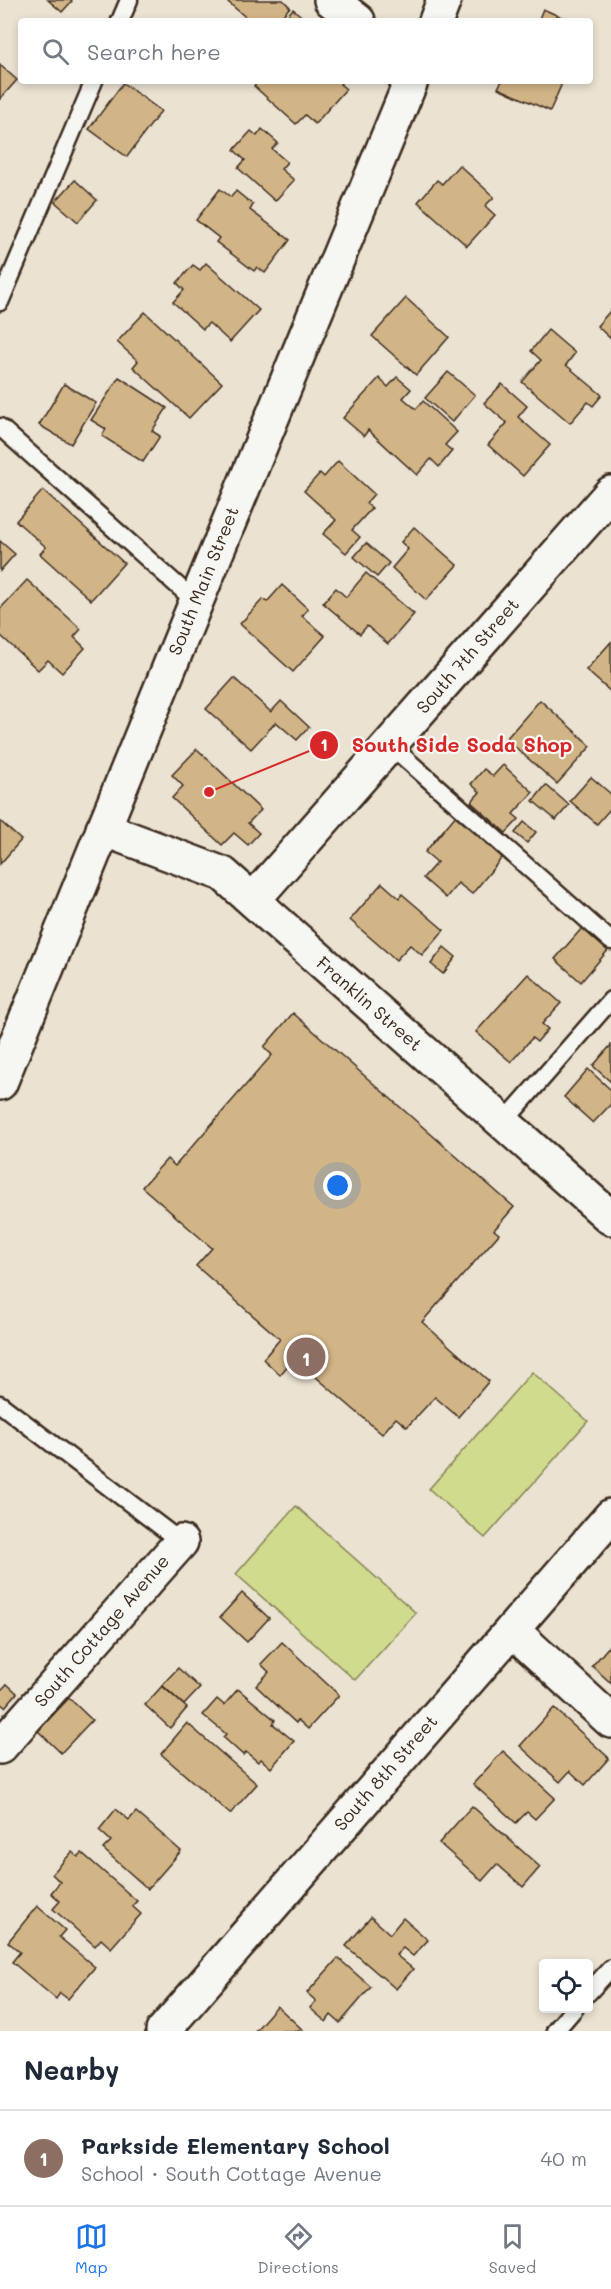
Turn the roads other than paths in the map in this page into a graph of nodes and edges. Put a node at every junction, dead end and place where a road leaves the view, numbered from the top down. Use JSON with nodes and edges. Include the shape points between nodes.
{"nodes":[{"id":1,"x":129,"y":0,"type":"edge"},
{"id":2,"x":332,"y":0,"type":"edge"},
{"id":3,"x":444,"y":0,"type":"edge"},
{"id":4,"x":121,"y":18,"type":"edge"},
{"id":5,"x":354,"y":18,"type":"edge"},
{"id":6,"x":437,"y":18,"type":"edge"},
{"id":7,"x":93,"y":84,"type":"edge"},
{"id":8,"x":410,"y":84,"type":"edge"},
{"id":9,"x":0,"y":302,"type":"edge"},
{"id":10,"x":0,"y":427,"type":"edge"},
{"id":11,"x":611,"y":493,"type":"edge"},
{"id":12,"x":196,"y":602,"type":"junction"},
{"id":13,"x":390,"y":745,"type":"junction"},
{"id":14,"x":103,"y":829,"type":"junction"},
{"id":15,"x":253,"y":900,"type":"junction"},
{"id":16,"x":611,"y":941,"type":"edge"},
{"id":17,"x":611,"y":1000,"type":"edge"},
{"id":18,"x":0,"y":1083,"type":"edge"},
{"id":19,"x":504,"y":1122,"type":"junction"},
{"id":20,"x":611,"y":1218,"type":"edge"},
{"id":21,"x":0,"y":1404,"type":"edge"},
{"id":22,"x":611,"y":1516,"type":"edge"},
{"id":23,"x":181,"y":1542,"type":"joint"},
{"id":24,"x":512,"y":1630,"type":"junction"},
{"id":25,"x":611,"y":1721,"type":"edge"},
{"id":26,"x":0,"y":1748,"type":"edge"},
{"id":27,"x":611,"y":1968,"type":"edge"},
{"id":28,"x":593,"y":1988,"type":"edge"},
{"id":29,"x":571,"y":2013,"type":"edge"},
{"id":30,"x":163,"y":2031,"type":"edge"},
{"id":31,"x":555,"y":2031,"type":"edge"}],
"edges":[{"from":1,"to":4,"type":"lane"},
{"from":2,"to":5,"type":"street"},
{"from":3,"to":6,"type":"street"},
{"from":7,"to":9,"type":"lane"},
{"from":8,"to":12,"type":"street","name":"South Main Street"},
{"from":10,"to":12,"type":"lane"},
{"from":11,"to":13,"type":"street","name":"South 7th Street"},
{"from":12,"to":14,"type":"street","name":"South Main Street"},
{"from":13,"to":15,"type":"street","name":"South 7th Street"},
{"from":13,"to":16,"type":"lane"},
{"from":14,"to":15,"type":"street","name":"Franklin Street","via":[[224,874]]},
{"from":14,"to":18,"type":"street","name":"South Main Street"},
{"from":15,"to":19,"type":"street","name":"Franklin Street"},
{"from":17,"to":19,"type":"lane"},
{"from":19,"to":20,"type":"street","name":"Franklin Street"},
{"from":21,"to":23,"type":"lane"},
{"from":22,"to":24,"type":"street","name":"South 8th Street"},
{"from":23,"to":26,"type":"street","name":"South Cottage Avenue"},
{"from":24,"to":25,"type":"street"},
{"from":24,"to":30,"type":"street","name":"South 8th Street"},
{"from":27,"to":28,"type":"lane"},
{"from":29,"to":31,"type":"lane"}]}
